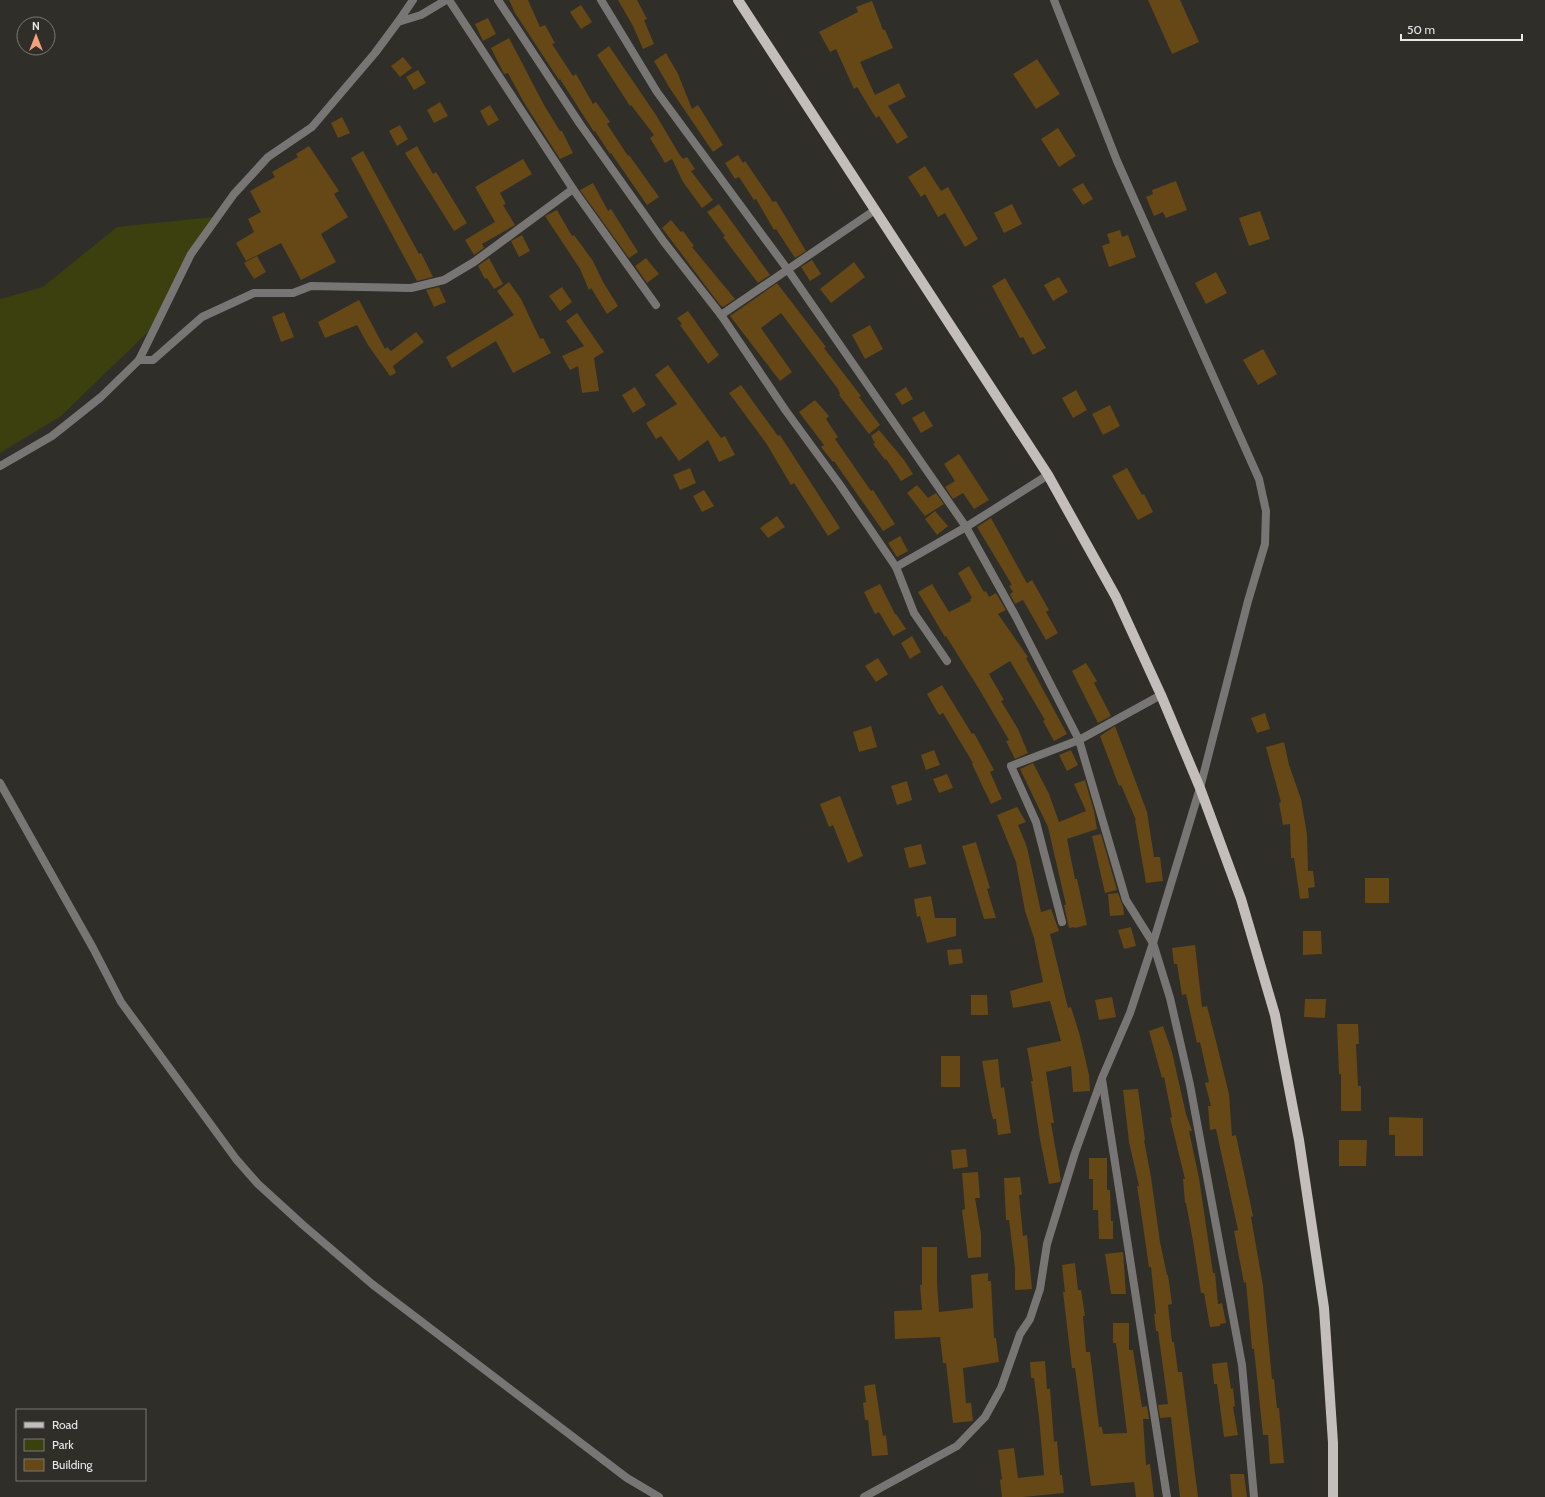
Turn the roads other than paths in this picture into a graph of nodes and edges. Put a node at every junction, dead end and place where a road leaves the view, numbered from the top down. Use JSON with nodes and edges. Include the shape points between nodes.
{"nodes":[{"id":1,"x":413,"y":0,"type":"edge"},
{"id":2,"x":446,"y":0,"type":"edge"},
{"id":3,"x":449,"y":0,"type":"edge"},
{"id":4,"x":498,"y":0,"type":"edge"},
{"id":5,"x":601,"y":0,"type":"edge"},
{"id":6,"x":738,"y":0,"type":"edge"},
{"id":7,"x":1054,"y":0,"type":"edge"},
{"id":8,"x":398,"y":22,"type":"junction"},
{"id":9,"x":573,"y":189,"type":"junction"},
{"id":10,"x":875,"y":210,"type":"junction"},
{"id":11,"x":788,"y":270,"type":"junction"},
{"id":12,"x":656,"y":305,"type":"dead end"},
{"id":13,"x":720,"y":315,"type":"junction"},
{"id":14,"x":139,"y":360,"type":"junction"},
{"id":15,"x":0,"y":466,"type":"edge"},
{"id":16,"x":1048,"y":475,"type":"junction"},
{"id":17,"x":966,"y":527,"type":"junction"},
{"id":18,"x":896,"y":568,"type":"junction"},
{"id":19,"x":947,"y":661,"type":"dead end"},
{"id":20,"x":1161,"y":695,"type":"junction"},
{"id":21,"x":1079,"y":740,"type":"junction"},
{"id":22,"x":0,"y":783,"type":"edge"},
{"id":23,"x":1200,"y":788,"type":"junction"},
{"id":24,"x":1062,"y":922,"type":"dead end"},
{"id":25,"x":1153,"y":943,"type":"junction"},
{"id":26,"x":1102,"y":1078,"type":"junction"},
{"id":27,"x":659,"y":1497,"type":"edge"},
{"id":28,"x":864,"y":1497,"type":"edge"},
{"id":29,"x":1167,"y":1497,"type":"edge"},
{"id":30,"x":1254,"y":1497,"type":"edge"},
{"id":31,"x":1333,"y":1497,"type":"edge"}],
"edges":[{"from":1,"to":8,"type":"street"},
{"from":2,"to":8,"type":"street","via":[[421,15]]},
{"from":3,"to":9,"type":"street"},
{"from":4,"to":13,"type":"street","via":[[580,124],[664,242]]},
{"from":5,"to":11,"type":"street","via":[[657,92]]},
{"from":6,"to":10,"type":"main road"},
{"from":7,"to":23,"type":"street","via":[[1117,161],[1246,450],[1258,479],[1266,511],[1265,544]]},
{"from":8,"to":14,"type":"street","via":[[312,127],[268,157],[234,194],[191,254]]},
{"from":9,"to":12,"type":"street"},
{"from":9,"to":14,"type":"street","via":[[474,262],[444,280],[411,288],[312,286],[293,293],[254,293],[202,317],[153,360]]},
{"from":10,"to":11,"type":"street"},
{"from":10,"to":16,"type":"main road"},
{"from":11,"to":13,"type":"street"},
{"from":11,"to":17,"type":"street"},
{"from":13,"to":18,"type":"street"},
{"from":14,"to":15,"type":"street","via":[[101,397],[52,436]]},
{"from":16,"to":17,"type":"street"},
{"from":16,"to":20,"type":"main road","via":[[1116,597]]},
{"from":17,"to":18,"type":"street"},
{"from":17,"to":21,"type":"street"},
{"from":18,"to":19,"type":"street","via":[[914,612]]},
{"from":20,"to":21,"type":"street"},
{"from":20,"to":23,"type":"main road"},
{"from":21,"to":24,"type":"street","via":[[1011,766],[1036,822]]},
{"from":21,"to":25,"type":"street","via":[[1126,900]]},
{"from":22,"to":27,"type":"street","via":[[121,1002],[236,1159],[258,1184],[372,1284],[627,1478]]},
{"from":23,"to":25,"type":"street"},
{"from":23,"to":31,"type":"main road","via":[[1241,899],[1276,1015],[1300,1140],[1324,1308],[1333,1443]]},
{"from":25,"to":26,"type":"street","via":[[1130,1013]]},
{"from":25,"to":30,"type":"street","via":[[1170,998],[1190,1085],[1242,1365]]},
{"from":26,"to":28,"type":"street","via":[[1075,1153],[1047,1244],[1038,1296],[1030,1319],[1020,1334],[1004,1381],[985,1417],[957,1446]]},
{"from":26,"to":29,"type":"street"}]}
